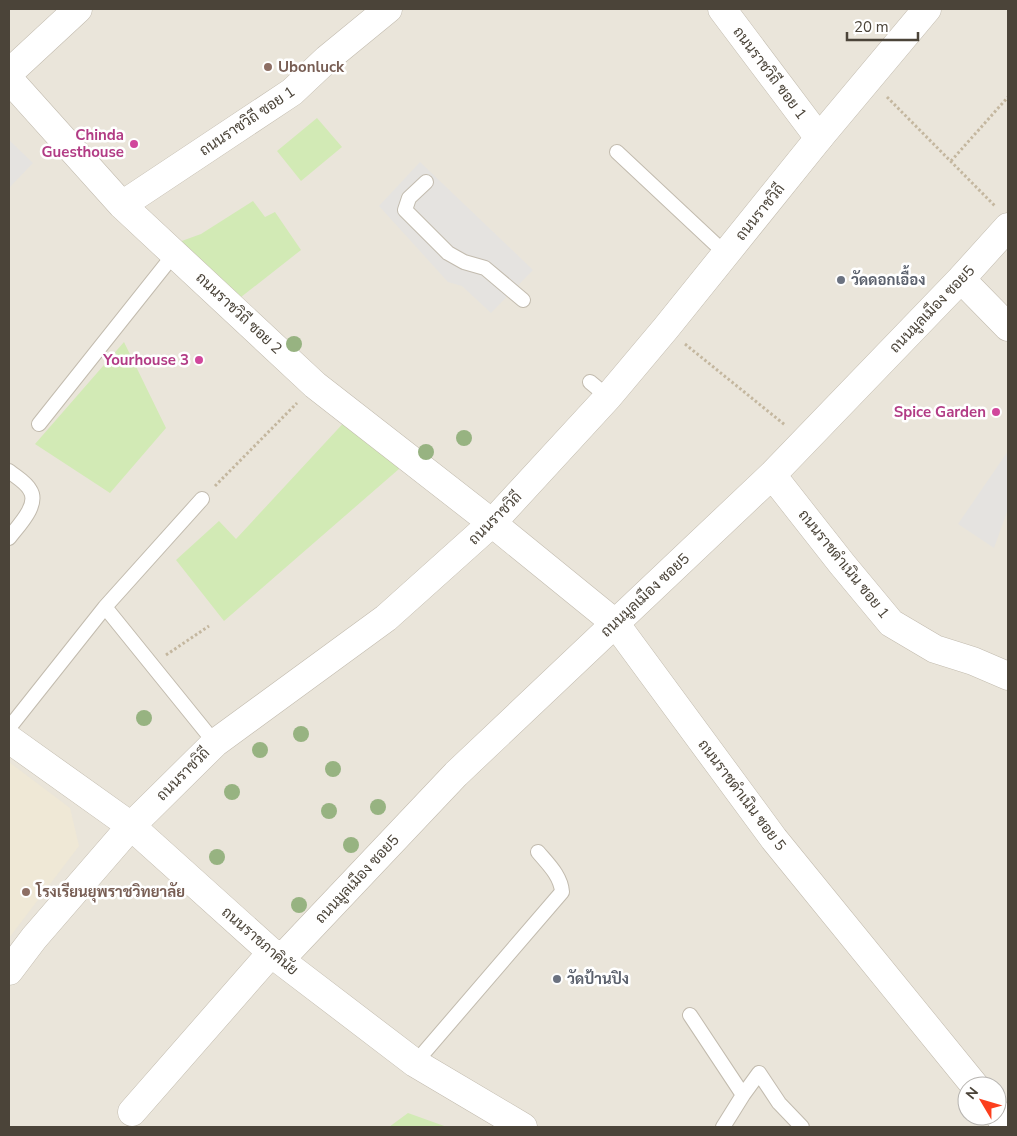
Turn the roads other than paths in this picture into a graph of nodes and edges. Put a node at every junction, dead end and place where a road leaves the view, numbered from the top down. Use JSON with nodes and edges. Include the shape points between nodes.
{"nodes":[{"id":1,"x":78,"y":9,"type":"edge"},
{"id":2,"x":388,"y":9,"type":"edge"},
{"id":3,"x":722,"y":9,"type":"edge"},
{"id":4,"x":927,"y":9,"type":"edge"},
{"id":5,"x":9,"y":73,"type":"edge"},
{"id":6,"x":9,"y":79,"type":"edge"},
{"id":7,"x":819,"y":138,"type":"junction"},
{"id":8,"x":616,"y":152,"type":"dead end"},
{"id":9,"x":426,"y":182,"type":"dead end"},
{"id":10,"x":122,"y":205,"type":"junction"},
{"id":11,"x":1002,"y":217,"type":"edge"},
{"id":12,"x":175,"y":253,"type":"junction"},
{"id":13,"x":726,"y":254,"type":"junction"},
{"id":14,"x":961,"y":278,"type":"junction"},
{"id":15,"x":523,"y":300,"type":"dead end"},
{"id":16,"x":1008,"y":327,"type":"edge"},
{"id":17,"x":39,"y":424,"type":"dead end"},
{"id":18,"x":9,"y":471,"type":"edge"},
{"id":19,"x":772,"y":475,"type":"junction"},
{"id":20,"x":202,"y":499,"type":"road end"},
{"id":21,"x":492,"y":523,"type":"junction"},
{"id":22,"x":9,"y":538,"type":"edge"},
{"id":23,"x":105,"y":607,"type":"junction"},
{"id":24,"x":615,"y":623,"type":"junction"},
{"id":25,"x":1008,"y":676,"type":"edge"},
{"id":26,"x":9,"y":728,"type":"edge"},
{"id":27,"x":9,"y":738,"type":"edge"},
{"id":28,"x":215,"y":743,"type":"junction"},
{"id":29,"x":131,"y":826,"type":"junction"},
{"id":30,"x":538,"y":852,"type":"dead end"},
{"id":31,"x":276,"y":956,"type":"junction"},
{"id":32,"x":9,"y":971,"type":"edge"},
{"id":33,"x":690,"y":1015,"type":"dead end"},
{"id":34,"x":415,"y":1063,"type":"junction"},
{"id":35,"x":967,"y":1076,"type":"edge"},
{"id":36,"x":743,"y":1095,"type":"junction"},
{"id":37,"x":132,"y":1112,"type":"dead end"},
{"id":38,"x":522,"y":1127,"type":"edge"},
{"id":39,"x":723,"y":1127,"type":"edge"},
{"id":40,"x":802,"y":1127,"type":"edge"}],
"edges":[{"from":1,"to":5,"type":"street"},
{"from":2,"to":10,"type":"street","name":"ถนนราชวิถี ซอย 1","via":[[292,92]]},
{"from":3,"to":7,"type":"street","name":"ถนนราชวิถี ซอย 1"},
{"from":4,"to":7,"type":"street","name":"ถนนราชวิถี"},
{"from":6,"to":10,"type":"street","name":"ถนนราชวิถี ซอย 2"},
{"from":7,"to":13,"type":"street","name":"ถนนราชวิถี"},
{"from":8,"to":13,"type":"lane"},
{"from":9,"to":15,"type":"lane","via":[[410,198],[405,210],[448,253],[485,268]]},
{"from":10,"to":12,"type":"street","name":"ถนนราชวิถี ซอย 2"},
{"from":11,"to":14,"type":"street","name":"ถนนมูลเมือง ซอย5"},
{"from":12,"to":17,"type":"lane"},
{"from":12,"to":21,"type":"street","name":"ถนนราชวิถี ซอย 2","via":[[315,385]]},
{"from":13,"to":21,"type":"street","name":"ถนนราชวิถี","via":[[666,328],[599,390]]},
{"from":14,"to":16,"type":"street"},
{"from":14,"to":19,"type":"street","name":"ถนนมูลเมือง ซอย5"},
{"from":18,"to":22,"type":"lane","via":[[25,483],[34,498]]},
{"from":19,"to":24,"type":"street","name":"ถนนมูลเมือง ซอย5"},
{"from":19,"to":25,"type":"street","name":"ถนนราชดำเนิน ซอย 1","via":[[892,623],[935,649]]},
{"from":20,"to":23,"type":"lane"},
{"from":21,"to":24,"type":"street","name":"ถนนราชดำเนิน ซอย 5"},
{"from":21,"to":28,"type":"street","name":"ถนนราชวิถี","via":[[386,618]]},
{"from":23,"to":26,"type":"lane"},
{"from":23,"to":28,"type":"lane"},
{"from":24,"to":31,"type":"street","name":"ถนนมูลเมือง ซอย5","via":[[456,774]]},
{"from":24,"to":35,"type":"street","name":"ถนนราชดำเนิน ซอย 5","via":[[774,839]]},
{"from":27,"to":29,"type":"street","name":"ถนนราชภาคินัย"},
{"from":28,"to":29,"type":"street","name":"ถนนราชวิถี"},
{"from":29,"to":31,"type":"street","name":"ถนนราชภาคินัย"},
{"from":29,"to":32,"type":"street","name":"ถนนราชวิถี"},
{"from":30,"to":34,"type":"lane","via":[[562,883],[562,892]]},
{"from":31,"to":34,"type":"street","name":"ถนนราชภาคินัย"},
{"from":31,"to":37,"type":"street","name":"ถนนมูลเมือง ซอย5"},
{"from":33,"to":36,"type":"lane"},
{"from":34,"to":38,"type":"street","name":"ถนนราชภาคินัย"},
{"from":36,"to":39,"type":"lane"},
{"from":36,"to":40,"type":"lane","via":[[759,1073],[779,1103]]}]}
